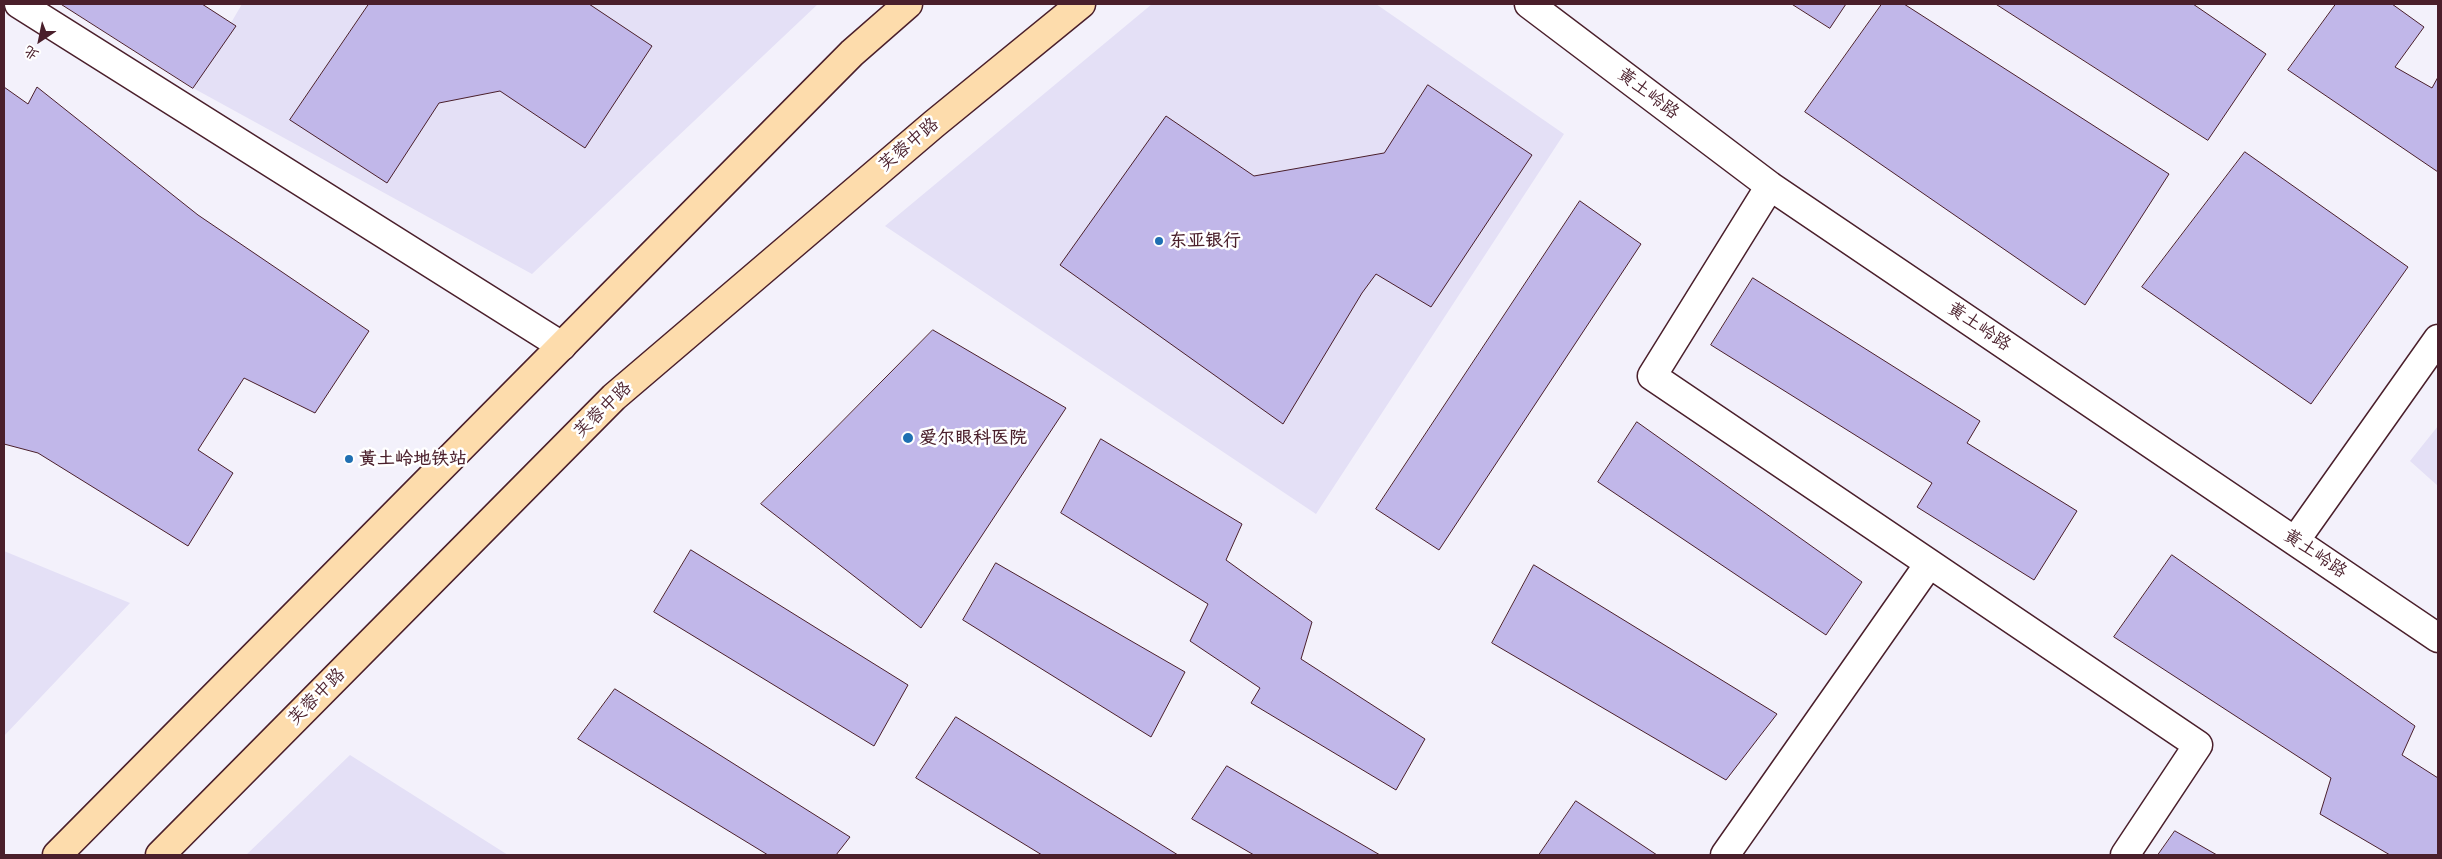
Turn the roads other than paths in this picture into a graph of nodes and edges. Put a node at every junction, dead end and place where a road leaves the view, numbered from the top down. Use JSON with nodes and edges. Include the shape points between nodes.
{"nodes":[{"id":1,"x":20,"y":4,"type":"edge"},
{"id":2,"x":908,"y":4,"type":"edge"},
{"id":3,"x":1081,"y":4,"type":"edge"},
{"id":4,"x":1529,"y":4,"type":"edge"},
{"id":5,"x":1770,"y":186,"type":"junction"},
{"id":6,"x":2438,"y":339,"type":"edge"},
{"id":7,"x":562,"y":346,"type":"junction"},
{"id":8,"x":2295,"y":541,"type":"junction"},
{"id":9,"x":1929,"y":564,"type":"junction"},
{"id":10,"x":2438,"y":638,"type":"edge"},
{"id":11,"x":57,"y":855,"type":"edge"},
{"id":12,"x":160,"y":855,"type":"edge"},
{"id":13,"x":1725,"y":855,"type":"edge"},
{"id":14,"x":2125,"y":855,"type":"edge"}],
"edges":[{"from":1,"to":7,"type":"street"},
{"from":2,"to":7,"type":"main road","via":[[852,53]]},
{"from":3,"to":12,"type":"main road","name":"芙蓉中路","via":[[926,130],[614,397]]},
{"from":4,"to":5,"type":"street","name":"黄土岭路"},
{"from":5,"to":8,"type":"street","name":"黄土岭路"},
{"from":5,"to":9,"type":"street","via":[[1652,376]]},
{"from":6,"to":8,"type":"street"},
{"from":7,"to":11,"type":"main road"},
{"from":8,"to":10,"type":"street","name":"黄土岭路"},
{"from":9,"to":13,"type":"street"},
{"from":9,"to":14,"type":"street","via":[[2198,745]]}]}
